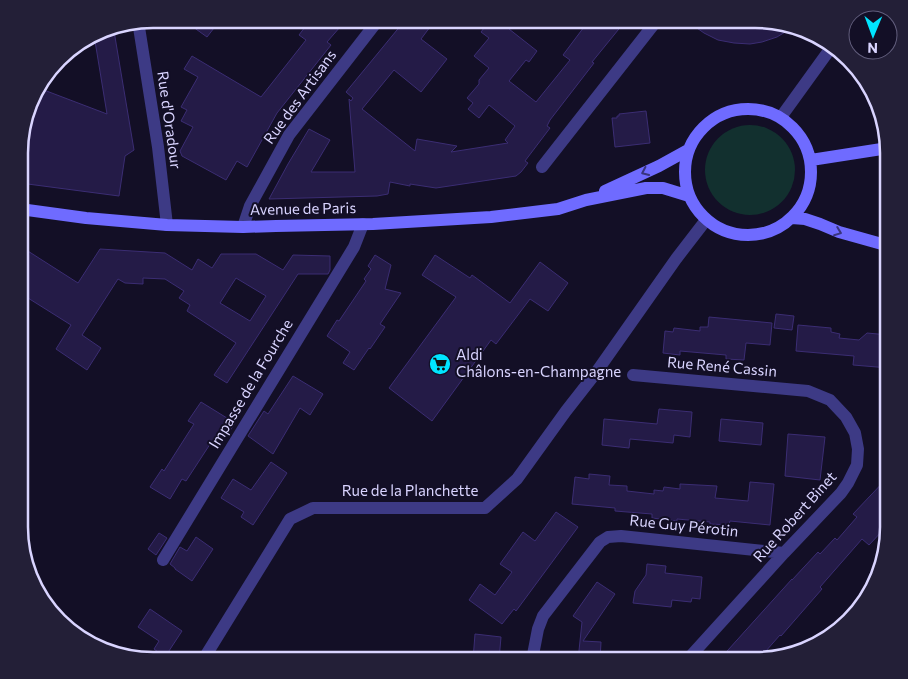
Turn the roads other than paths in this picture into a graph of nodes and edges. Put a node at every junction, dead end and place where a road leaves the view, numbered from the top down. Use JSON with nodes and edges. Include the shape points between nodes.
{"nodes":[{"id":1,"x":372,"y":28,"type":"edge"},
{"id":2,"x":651,"y":28,"type":"edge"},
{"id":3,"x":139,"y":29,"type":"edge"},
{"id":4,"x":829,"y":51,"type":"edge"},
{"id":5,"x":781,"y":117,"type":"junction"},
{"id":6,"x":880,"y":149,"type":"edge"},
{"id":7,"x":688,"y":150,"type":"junction"},
{"id":8,"x":811,"y":160,"type":"junction"},
{"id":9,"x":542,"y":167,"type":"dead end"},
{"id":10,"x":689,"y":196,"type":"junction"},
{"id":11,"x":586,"y":200,"type":"junction"},
{"id":12,"x":28,"y":210,"type":"edge"},
{"id":13,"x":792,"y":218,"type":"junction"},
{"id":14,"x":706,"y":220,"type":"junction"},
{"id":15,"x":363,"y":224,"type":"junction"},
{"id":16,"x":166,"y":225,"type":"junction"},
{"id":17,"x":242,"y":227,"type":"junction"},
{"id":18,"x":880,"y":243,"type":"edge"},
{"id":19,"x":633,"y":374,"type":"dead end"},
{"id":20,"x":808,"y":391,"type":"joint"},
{"id":21,"x":784,"y":553,"type":"junction"},
{"id":22,"x":163,"y":560,"type":"dead end"},
{"id":23,"x":208,"y":651,"type":"edge"},
{"id":24,"x":534,"y":652,"type":"edge"},
{"id":25,"x":694,"y":652,"type":"edge"}],
"edges":[{"from":1,"to":17,"type":"street","name":"Rue des Artisans","via":[[289,135]]},
{"from":2,"to":9,"type":"street"},
{"from":3,"to":16,"type":"street","name":"Rue d'Oradour","via":[[158,147]]},
{"from":4,"to":5,"type":"street"},
{"from":5,"to":7,"type":"main road","via":[[762,109],[740,108],[720,114],[694,137]]},
{"from":5,"to":8,"type":"main road","via":[[795,128]]},
{"from":6,"to":8,"type":"main road"},
{"from":7,"to":10,"type":"main road","via":[[684,173]]},
{"from":7,"to":11,"type":"main road","name":"Avenue de Paris","one_way":true},
{"from":8,"to":13,"type":"main road","via":[[807,197]]},
{"from":10,"to":11,"type":"main road","name":"Avenue de Paris","via":[[663,188],[646,188]]},
{"from":10,"to":14,"type":"main road"},
{"from":11,"to":15,"type":"main road","name":"Avenue de Paris","via":[[558,209],[522,214]]},
{"from":12,"to":16,"type":"main road","name":"Avenue de Paris"},
{"from":13,"to":14,"type":"main road","via":[[778,228],[760,234],[741,235],[722,230]]},
{"from":13,"to":18,"type":"main road","one_way":true},
{"from":14,"to":23,"type":"street","name":"Rue de la Planchette","via":[[517,478],[486,508],[313,508],[290,519]]},
{"from":15,"to":17,"type":"main road","name":"Avenue de Paris"},
{"from":15,"to":22,"type":"street","name":"Impasse de la Fourche","via":[[354,247]]},
{"from":16,"to":17,"type":"main road","name":"Avenue de Paris"},
{"from":19,"to":20,"type":"street","name":"Rue René Cassin"},
{"from":20,"to":21,"type":"street","name":"Rue Robert Binet","via":[[830,400],[846,417],[855,433],[857,465],[841,493]]},
{"from":21,"to":24,"type":"street","name":"Rue Guy Pérotin","via":[[608,537],[600,542],[543,616]]},
{"from":21,"to":25,"type":"street","name":"Rue Robert Binet"}]}
